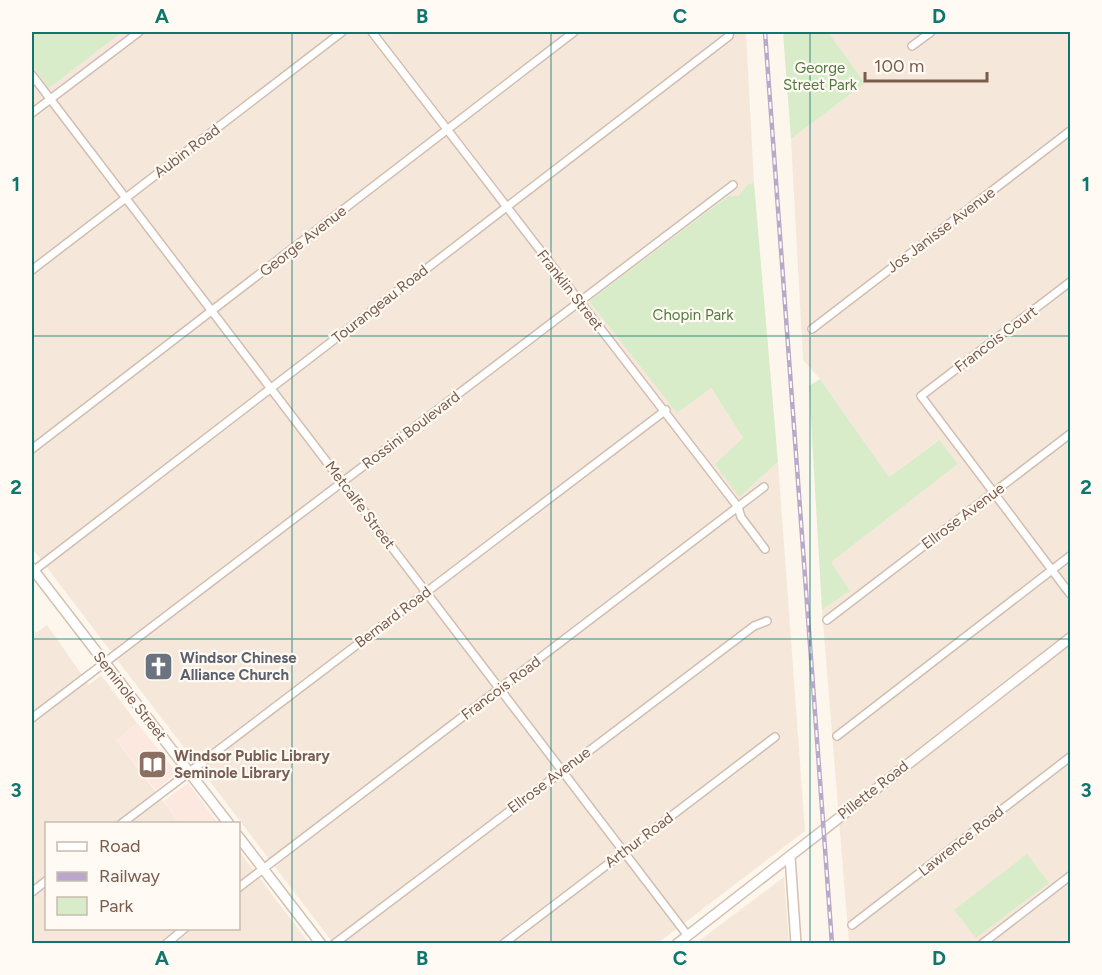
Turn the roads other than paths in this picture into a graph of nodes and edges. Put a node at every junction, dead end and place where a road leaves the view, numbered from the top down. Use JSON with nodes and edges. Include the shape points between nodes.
{"nodes":[{"id":1,"x":139,"y":32,"type":"edge"},
{"id":2,"x":342,"y":32,"type":"edge"},
{"id":3,"x":372,"y":32,"type":"edge"},
{"id":4,"x":574,"y":32,"type":"edge"},
{"id":5,"x":930,"y":32,"type":"edge"},
{"id":6,"x":729,"y":34,"type":"edge"},
{"id":7,"x":912,"y":46,"type":"dead end"},
{"id":8,"x":32,"y":75,"type":"edge"},
{"id":9,"x":50,"y":99,"type":"junction"},
{"id":10,"x":32,"y":114,"type":"edge"},
{"id":11,"x":447,"y":129,"type":"junction"},
{"id":12,"x":1071,"y":130,"type":"edge"},
{"id":13,"x":733,"y":185,"type":"dead end"},
{"id":14,"x":126,"y":197,"type":"junction"},
{"id":15,"x":507,"y":206,"type":"junction"},
{"id":16,"x":32,"y":270,"type":"edge"},
{"id":17,"x":1071,"y":282,"type":"edge"},
{"id":18,"x":579,"y":303,"type":"junction"},
{"id":19,"x":213,"y":311,"type":"junction"},
{"id":20,"x":812,"y":329,"type":"dead end"},
{"id":21,"x":271,"y":388,"type":"junction"},
{"id":22,"x":666,"y":410,"type":"junction"},
{"id":23,"x":1071,"y":434,"type":"edge"},
{"id":24,"x":32,"y":449,"type":"edge"},
{"id":25,"x":342,"y":482,"type":"junction"},
{"id":26,"x":764,"y":488,"type":"dead end"},
{"id":27,"x":994,"y":492,"type":"junction"},
{"id":28,"x":738,"y":507,"type":"junction"},
{"id":29,"x":765,"y":549,"type":"dead end"},
{"id":30,"x":1071,"y":556,"type":"edge"},
{"id":31,"x":32,"y":570,"type":"edge"},
{"id":32,"x":1052,"y":570,"type":"junction"},
{"id":33,"x":426,"y":592,"type":"junction"},
{"id":34,"x":1071,"y":594,"type":"edge"},
{"id":35,"x":827,"y":620,"type":"dead end"},
{"id":36,"x":767,"y":621,"type":"dead end"},
{"id":37,"x":1071,"y":638,"type":"edge"},
{"id":38,"x":105,"y":663,"type":"junction"},
{"id":39,"x":500,"y":689,"type":"junction"},
{"id":40,"x":32,"y":718,"type":"edge"},
{"id":41,"x":837,"y":736,"type":"dead end"},
{"id":42,"x":775,"y":737,"type":"dead end"},
{"id":43,"x":1071,"y":757,"type":"edge"},
{"id":44,"x":562,"y":771,"type":"junction"},
{"id":45,"x":189,"y":772,"type":"junction"},
{"id":46,"x":124,"y":822,"type":"edge"},
{"id":47,"x":227,"y":822,"type":"edge"},
{"id":48,"x":240,"y":839,"type":"edge"},
{"id":49,"x":624,"y":852,"type":"junction"},
{"id":50,"x":790,"y":856,"type":"junction"},
{"id":51,"x":264,"y":869,"type":"junction"},
{"id":52,"x":1071,"y":876,"type":"edge"},
{"id":53,"x":45,"y":882,"type":"edge"},
{"id":54,"x":240,"y":887,"type":"edge"},
{"id":55,"x":32,"y":892,"type":"edge"},
{"id":56,"x":852,"y":925,"type":"dead end"},
{"id":57,"x":183,"y":930,"type":"edge"},
{"id":58,"x":688,"y":936,"type":"junction"},
{"id":59,"x":166,"y":944,"type":"edge"},
{"id":60,"x":321,"y":944,"type":"edge"},
{"id":61,"x":334,"y":944,"type":"edge"},
{"id":62,"x":503,"y":944,"type":"edge"},
{"id":63,"x":677,"y":944,"type":"edge"},
{"id":64,"x":796,"y":944,"type":"edge"},
{"id":65,"x":982,"y":944,"type":"edge"}],
"edges":[{"from":1,"to":9,"type":"street"},
{"from":2,"to":14,"type":"street","name":"Aubin Road"},
{"from":3,"to":11,"type":"street","name":"Franklin Street"},
{"from":4,"to":11,"type":"street","name":"George Avenue"},
{"from":5,"to":7,"type":"street"},
{"from":6,"to":15,"type":"street","name":"Tourangeau Road"},
{"from":8,"to":9,"type":"street","name":"Metcalfe Street"},
{"from":9,"to":10,"type":"street"},
{"from":9,"to":14,"type":"street","name":"Metcalfe Street"},
{"from":11,"to":15,"type":"street","name":"Franklin Street"},
{"from":11,"to":19,"type":"street","name":"George Avenue"},
{"from":12,"to":20,"type":"street","name":"Jos Janisse Avenue"},
{"from":13,"to":18,"type":"street","name":"Rossini Boulevard"},
{"from":14,"to":16,"type":"street","name":"Aubin Road"},
{"from":14,"to":19,"type":"street","name":"Metcalfe Street"},
{"from":15,"to":18,"type":"street","name":"Franklin Street"},
{"from":15,"to":21,"type":"street","name":"Tourangeau Road"},
{"from":17,"to":27,"type":"street","name":"Francois Court","via":[[921,396]]},
{"from":18,"to":22,"type":"street","name":"Franklin Street"},
{"from":18,"to":25,"type":"street","name":"Rossini Boulevard"},
{"from":19,"to":21,"type":"street","name":"Metcalfe Street"},
{"from":19,"to":24,"type":"street","name":"George Avenue"},
{"from":21,"to":25,"type":"street","name":"Metcalfe Street"},
{"from":21,"to":31,"type":"street","name":"Tourangeau Road"},
{"from":22,"to":28,"type":"street","name":"Franklin Street"},
{"from":22,"to":33,"type":"street","name":"Bernard Road"},
{"from":23,"to":27,"type":"street","name":"Ellrose Avenue"},
{"from":25,"to":33,"type":"street","name":"Metcalfe Street"},
{"from":25,"to":38,"type":"street","name":"Rossini Boulevard"},
{"from":26,"to":28,"type":"street","name":"Francois Road"},
{"from":27,"to":32,"type":"street"},
{"from":27,"to":35,"type":"street","name":"Ellrose Avenue"},
{"from":28,"to":29,"type":"street","name":"Franklin Street"},
{"from":28,"to":39,"type":"street","name":"Francois Road"},
{"from":30,"to":32,"type":"street"},
{"from":31,"to":38,"type":"street","name":"Seminole Street"},
{"from":32,"to":34,"type":"street"},
{"from":32,"to":41,"type":"street"},
{"from":33,"to":39,"type":"street","name":"Metcalfe Street"},
{"from":33,"to":45,"type":"street","name":"Bernard Road"},
{"from":36,"to":44,"type":"street","name":"Ellrose Avenue","via":[[754,626]]},
{"from":37,"to":50,"type":"street","name":"Pillette Road"},
{"from":38,"to":40,"type":"street","name":"Rossini Boulevard"},
{"from":38,"to":45,"type":"street","name":"Seminole Street"},
{"from":39,"to":44,"type":"street","name":"Metcalfe Street"},
{"from":39,"to":51,"type":"street","name":"Francois Road"},
{"from":42,"to":49,"type":"street","name":"Arthur Road"},
{"from":43,"to":56,"type":"street","name":"Lawrence Road"},
{"from":44,"to":49,"type":"street","name":"Metcalfe Street"},
{"from":44,"to":61,"type":"street","name":"Ellrose Avenue"},
{"from":45,"to":46,"type":"street","name":"Bernard Road"},
{"from":45,"to":47,"type":"street","name":"Seminole Street"},
{"from":48,"to":51,"type":"street"},
{"from":49,"to":58,"type":"street","name":"Metcalfe Street"},
{"from":49,"to":62,"type":"street","name":"Arthur Road"},
{"from":50,"to":58,"type":"street","name":"Pillette Road"},
{"from":50,"to":64,"type":"street"},
{"from":51,"to":54,"type":"street","name":"Francois Road"},
{"from":51,"to":60,"type":"street"},
{"from":52,"to":65,"type":"street"},
{"from":53,"to":55,"type":"street"},
{"from":57,"to":59,"type":"street"},
{"from":58,"to":63,"type":"street","name":"Pillette Road"}]}
